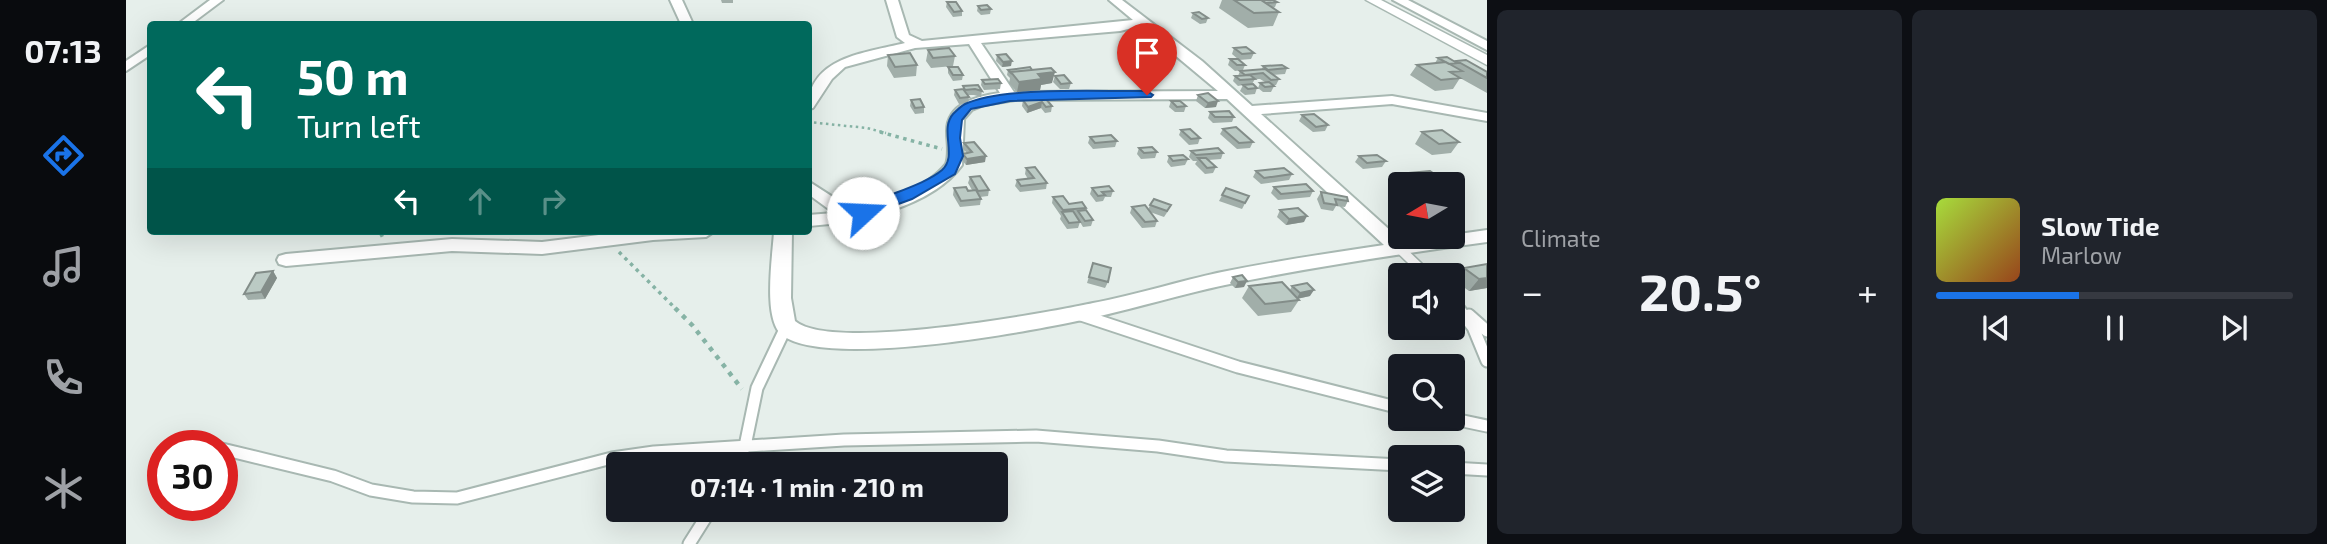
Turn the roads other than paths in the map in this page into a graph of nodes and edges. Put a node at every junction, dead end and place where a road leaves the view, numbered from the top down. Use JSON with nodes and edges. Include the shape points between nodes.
{"nodes":[{"id":1,"x":217,"y":0,"type":"edge"},
{"id":2,"x":676,"y":0,"type":"edge"},
{"id":3,"x":892,"y":0,"type":"edge"},
{"id":4,"x":1115,"y":0,"type":"edge"},
{"id":5,"x":1372,"y":0,"type":"edge"},
{"id":6,"x":1399,"y":0,"type":"edge"},
{"id":7,"x":188,"y":21,"type":"edge"},
{"id":8,"x":686,"y":21,"type":"edge"},
{"id":9,"x":1141,"y":22,"type":"junction"},
{"id":10,"x":973,"y":40,"type":"junction"},
{"id":11,"x":914,"y":44,"type":"junction"},
{"id":12,"x":1487,"y":46,"type":"edge"},
{"id":13,"x":147,"y":51,"type":"edge"},
{"id":14,"x":1487,"y":61,"type":"edge"},
{"id":15,"x":126,"y":67,"type":"edge"},
{"id":16,"x":1231,"y":95,"type":"junction"},
{"id":17,"x":1010,"y":97,"type":"junction"},
{"id":18,"x":812,"y":98,"type":"edge"},
{"id":19,"x":1248,"y":111,"type":"junction"},
{"id":20,"x":1487,"y":117,"type":"edge"},
{"id":21,"x":812,"y":189,"type":"edge"},
{"id":22,"x":849,"y":216,"type":"junction"},
{"id":23,"x":812,"y":221,"type":"edge"},
{"id":24,"x":646,"y":235,"type":"edge"},
{"id":25,"x":783,"y":235,"type":"edge"},
{"id":26,"x":1487,"y":236,"type":"edge"},
{"id":27,"x":1388,"y":238,"type":"edge"},
{"id":28,"x":1465,"y":239,"type":"edge"},
{"id":29,"x":1400,"y":249,"type":"joint"},
{"id":30,"x":286,"y":260,"type":"dead end"},
{"id":31,"x":1415,"y":263,"type":"edge"},
{"id":32,"x":1465,"y":312,"type":"edge"},
{"id":33,"x":1078,"y":314,"type":"junction"},
{"id":34,"x":1465,"y":317,"type":"edge"},
{"id":35,"x":786,"y":327,"type":"junction"},
{"id":36,"x":1487,"y":331,"type":"edge"},
{"id":37,"x":1487,"y":361,"type":"edge"},
{"id":38,"x":1388,"y":405,"type":"edge"},
{"id":39,"x":1465,"y":421,"type":"edge"},
{"id":40,"x":1487,"y":426,"type":"edge"},
{"id":41,"x":745,"y":446,"type":"junction"},
{"id":42,"x":742,"y":452,"type":"edge"},
{"id":43,"x":238,"y":453,"type":"edge"},
{"id":44,"x":1388,"y":464,"type":"edge"},
{"id":45,"x":1465,"y":469,"type":"edge"},
{"id":46,"x":1487,"y":470,"type":"edge"},
{"id":47,"x":703,"y":522,"type":"edge"},
{"id":48,"x":689,"y":544,"type":"edge"}],
"edges":[{"from":1,"to":7,"type":"street"},
{"from":2,"to":8,"type":"street"},
{"from":3,"to":11,"type":"street","via":[[903,37]]},
{"from":4,"to":9,"type":"street"},
{"from":5,"to":14,"type":"street"},
{"from":6,"to":12,"type":"street"},
{"from":9,"to":10,"type":"street"},
{"from":9,"to":16,"type":"street"},
{"from":10,"to":11,"type":"street"},
{"from":10,"to":17,"type":"street"},
{"from":11,"to":18,"type":"street","via":[[840,64]]},
{"from":13,"to":15,"type":"street"},
{"from":16,"to":17,"type":"street"},
{"from":16,"to":19,"type":"street"},
{"from":17,"to":22,"type":"street","via":[[977,103],[960,112],[950,171],[877,209]]},
{"from":19,"to":20,"type":"street","via":[[1392,100]]},
{"from":19,"to":27,"type":"street"},
{"from":21,"to":22,"type":"street"},
{"from":22,"to":23,"type":"street"},
{"from":24,"to":30,"type":"street","via":[[542,248],[452,244]]},
{"from":25,"to":35,"type":"street","via":[[780,313]]},
{"from":26,"to":28,"type":"street"},
{"from":29,"to":31,"type":"lane"},
{"from":29,"to":33,"type":"street","via":[[1224,278]]},
{"from":32,"to":36,"type":"lane"},
{"from":33,"to":35,"type":"street","via":[[852,341],[800,337]]},
{"from":33,"to":38,"type":"lane","via":[[1227,364]]},
{"from":34,"to":37,"type":"lane"},
{"from":35,"to":41,"type":"lane","via":[[753,401]]},
{"from":39,"to":40,"type":"lane"},
{"from":41,"to":42,"type":"lane"},
{"from":41,"to":43,"type":"lane","via":[[612,458],[457,498],[413,498],[371,490]]},
{"from":41,"to":44,"type":"lane","via":[[1036,436],[1226,456]]},
{"from":45,"to":46,"type":"lane"},
{"from":47,"to":48,"type":"lane"}]}
